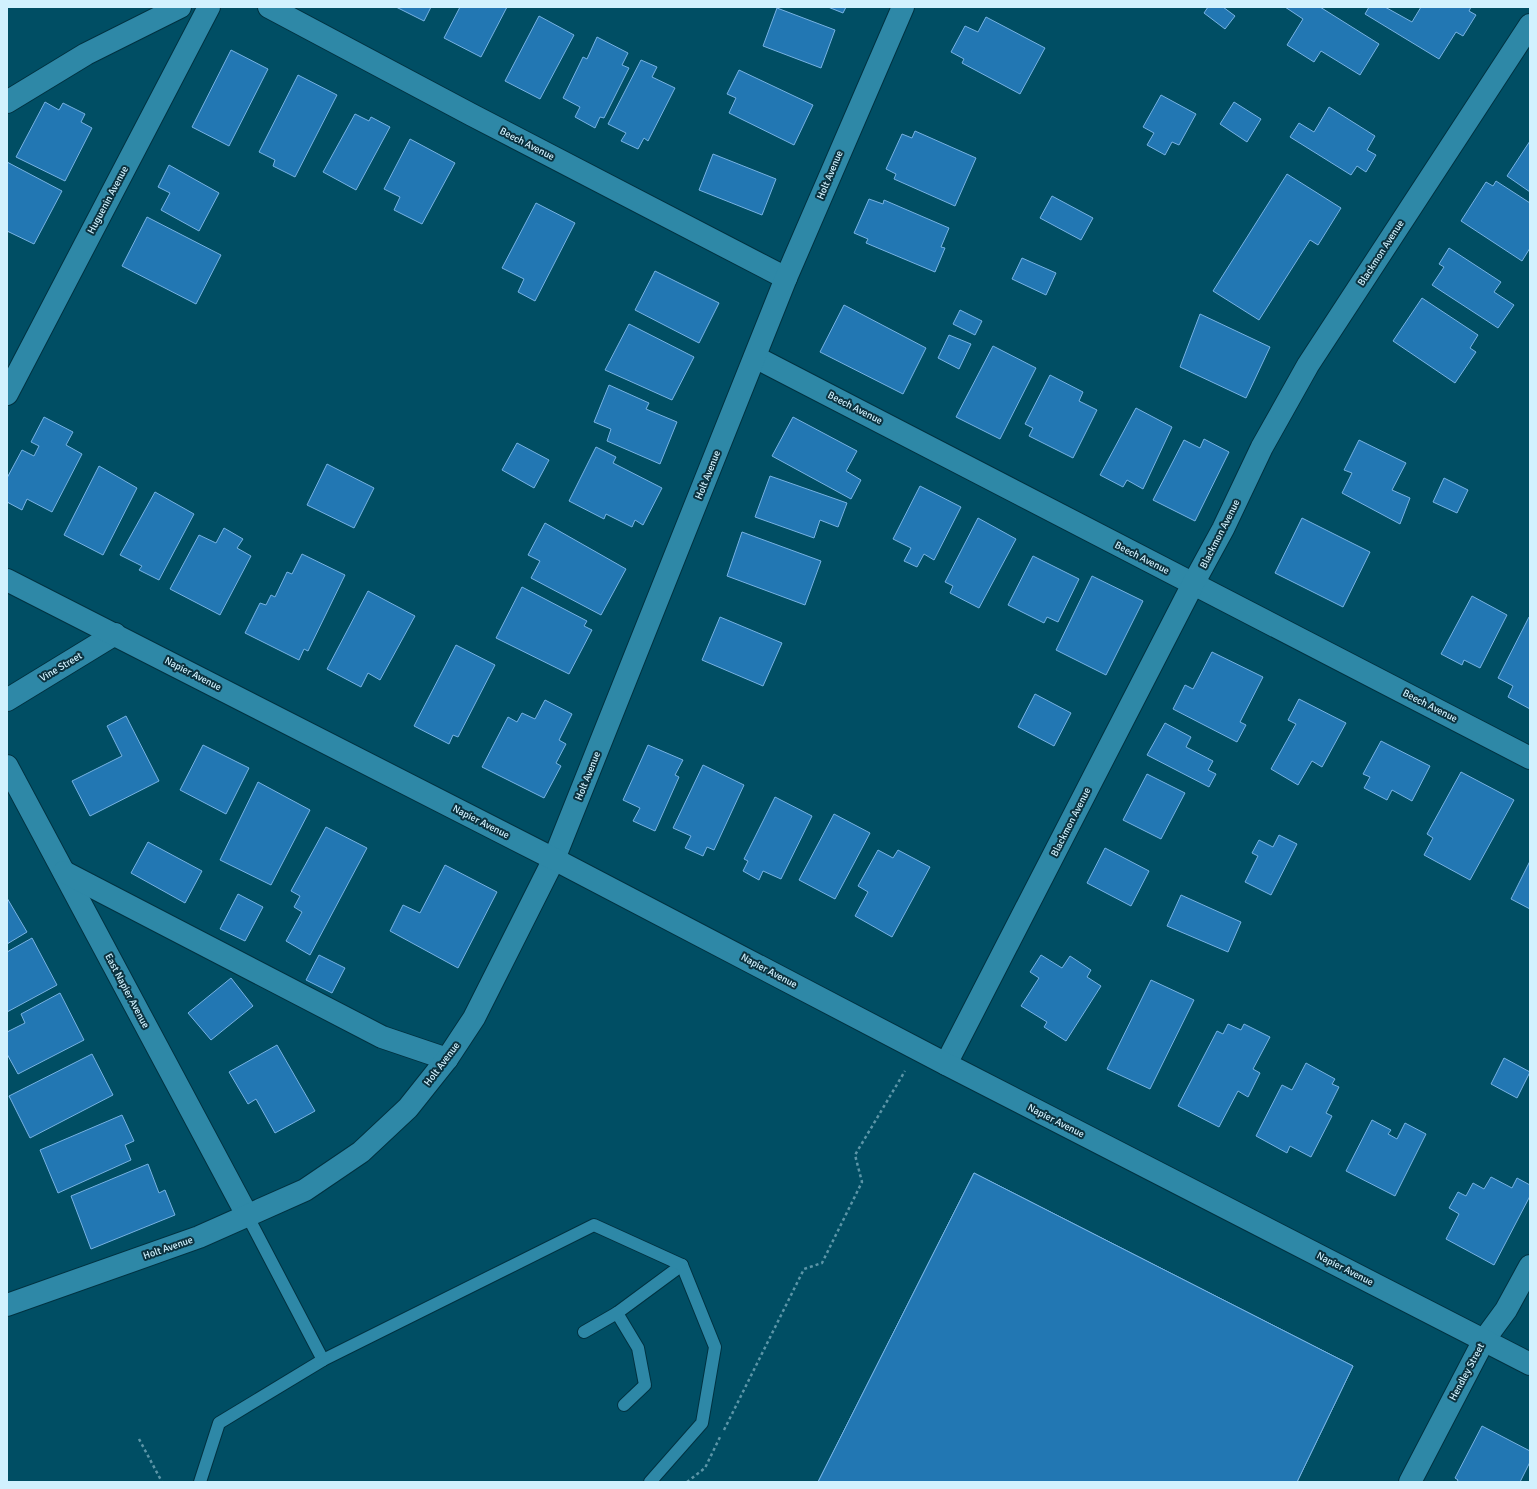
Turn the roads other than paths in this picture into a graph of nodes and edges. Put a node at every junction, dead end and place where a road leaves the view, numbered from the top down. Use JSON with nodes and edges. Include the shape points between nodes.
{"nodes":[{"id":1,"x":180,"y":7,"type":"edge"},
{"id":2,"x":209,"y":7,"type":"edge"},
{"id":3,"x":269,"y":7,"type":"edge"},
{"id":4,"x":903,"y":7,"type":"edge"},
{"id":5,"x":1530,"y":25,"type":"edge"},
{"id":6,"x":7,"y":102,"type":"edge"},
{"id":7,"x":786,"y":278,"type":"junction"},
{"id":8,"x":755,"y":357,"type":"junction"},
{"id":9,"x":7,"y":394,"type":"edge"},
{"id":10,"x":7,"y":580,"type":"edge"},
{"id":11,"x":1193,"y":584,"type":"junction"},
{"id":12,"x":115,"y":634,"type":"junction"},
{"id":13,"x":7,"y":700,"type":"edge"},
{"id":14,"x":1530,"y":758,"type":"edge"},
{"id":15,"x":7,"y":766,"type":"edge"},
{"id":16,"x":554,"y":859,"type":"junction"},
{"id":17,"x":64,"y":872,"type":"junction"},
{"id":18,"x":447,"y":1059,"type":"junction"},
{"id":19,"x":946,"y":1064,"type":"junction"},
{"id":20,"x":247,"y":1215,"type":"junction"},
{"id":21,"x":682,"y":1265,"type":"junction"},
{"id":22,"x":1530,"y":1266,"type":"edge"},
{"id":23,"x":7,"y":1305,"type":"edge"},
{"id":24,"x":617,"y":1313,"type":"junction"},
{"id":25,"x":584,"y":1332,"type":"dead end"},
{"id":26,"x":1484,"y":1340,"type":"junction"},
{"id":27,"x":323,"y":1360,"type":"junction"},
{"id":28,"x":1530,"y":1364,"type":"edge"},
{"id":29,"x":624,"y":1405,"type":"dead end"},
{"id":30,"x":200,"y":1482,"type":"edge"},
{"id":31,"x":650,"y":1482,"type":"edge"},
{"id":32,"x":1410,"y":1482,"type":"edge"}],
"edges":[{"from":1,"to":6,"type":"street","via":[[86,54]]},
{"from":2,"to":9,"type":"street","name":"Huguenin Avenue"},
{"from":3,"to":7,"type":"street","name":"Beech Avenue"},
{"from":4,"to":7,"type":"street","name":"Holt Avenue"},
{"from":5,"to":11,"type":"street","name":"Blackmon Avenue","via":[[1308,365],[1262,448],[1224,529]]},
{"from":7,"to":8,"type":"street","name":"Holt Avenue"},
{"from":8,"to":11,"type":"street","name":"Beech Avenue"},
{"from":8,"to":16,"type":"street","name":"Holt Avenue"},
{"from":10,"to":12,"type":"street","name":"Napier Avenue"},
{"from":11,"to":14,"type":"street","name":"Beech Avenue"},
{"from":11,"to":19,"type":"street","name":"Blackmon Avenue"},
{"from":12,"to":13,"type":"street","name":"Vine Street"},
{"from":12,"to":16,"type":"street","name":"Napier Avenue"},
{"from":15,"to":17,"type":"street","name":"East Napier Avenue"},
{"from":16,"to":18,"type":"street","name":"Holt Avenue","via":[[474,1018]]},
{"from":16,"to":19,"type":"street","name":"Napier Avenue"},
{"from":17,"to":18,"type":"street","via":[[382,1036]]},
{"from":17,"to":20,"type":"street","name":"East Napier Avenue"},
{"from":18,"to":20,"type":"street","name":"Holt Avenue","via":[[408,1108],[361,1152],[305,1190]]},
{"from":19,"to":26,"type":"street","name":"Napier Avenue"},
{"from":20,"to":23,"type":"street","name":"Holt Avenue","via":[[199,1237]]},
{"from":20,"to":27,"type":"lane"},
{"from":21,"to":24,"type":"lane"},
{"from":21,"to":27,"type":"lane","via":[[594,1225]]},
{"from":21,"to":31,"type":"lane","via":[[715,1347],[702,1423]]},
{"from":22,"to":26,"type":"street","name":"Hendley Street","via":[[1506,1310]]},
{"from":24,"to":25,"type":"lane"},
{"from":24,"to":29,"type":"lane","via":[[638,1348],[645,1385]]},
{"from":26,"to":28,"type":"street","name":"Napier Avenue"},
{"from":26,"to":32,"type":"street","name":"Hendley Street"},
{"from":27,"to":30,"type":"lane","via":[[219,1423]]}]}
